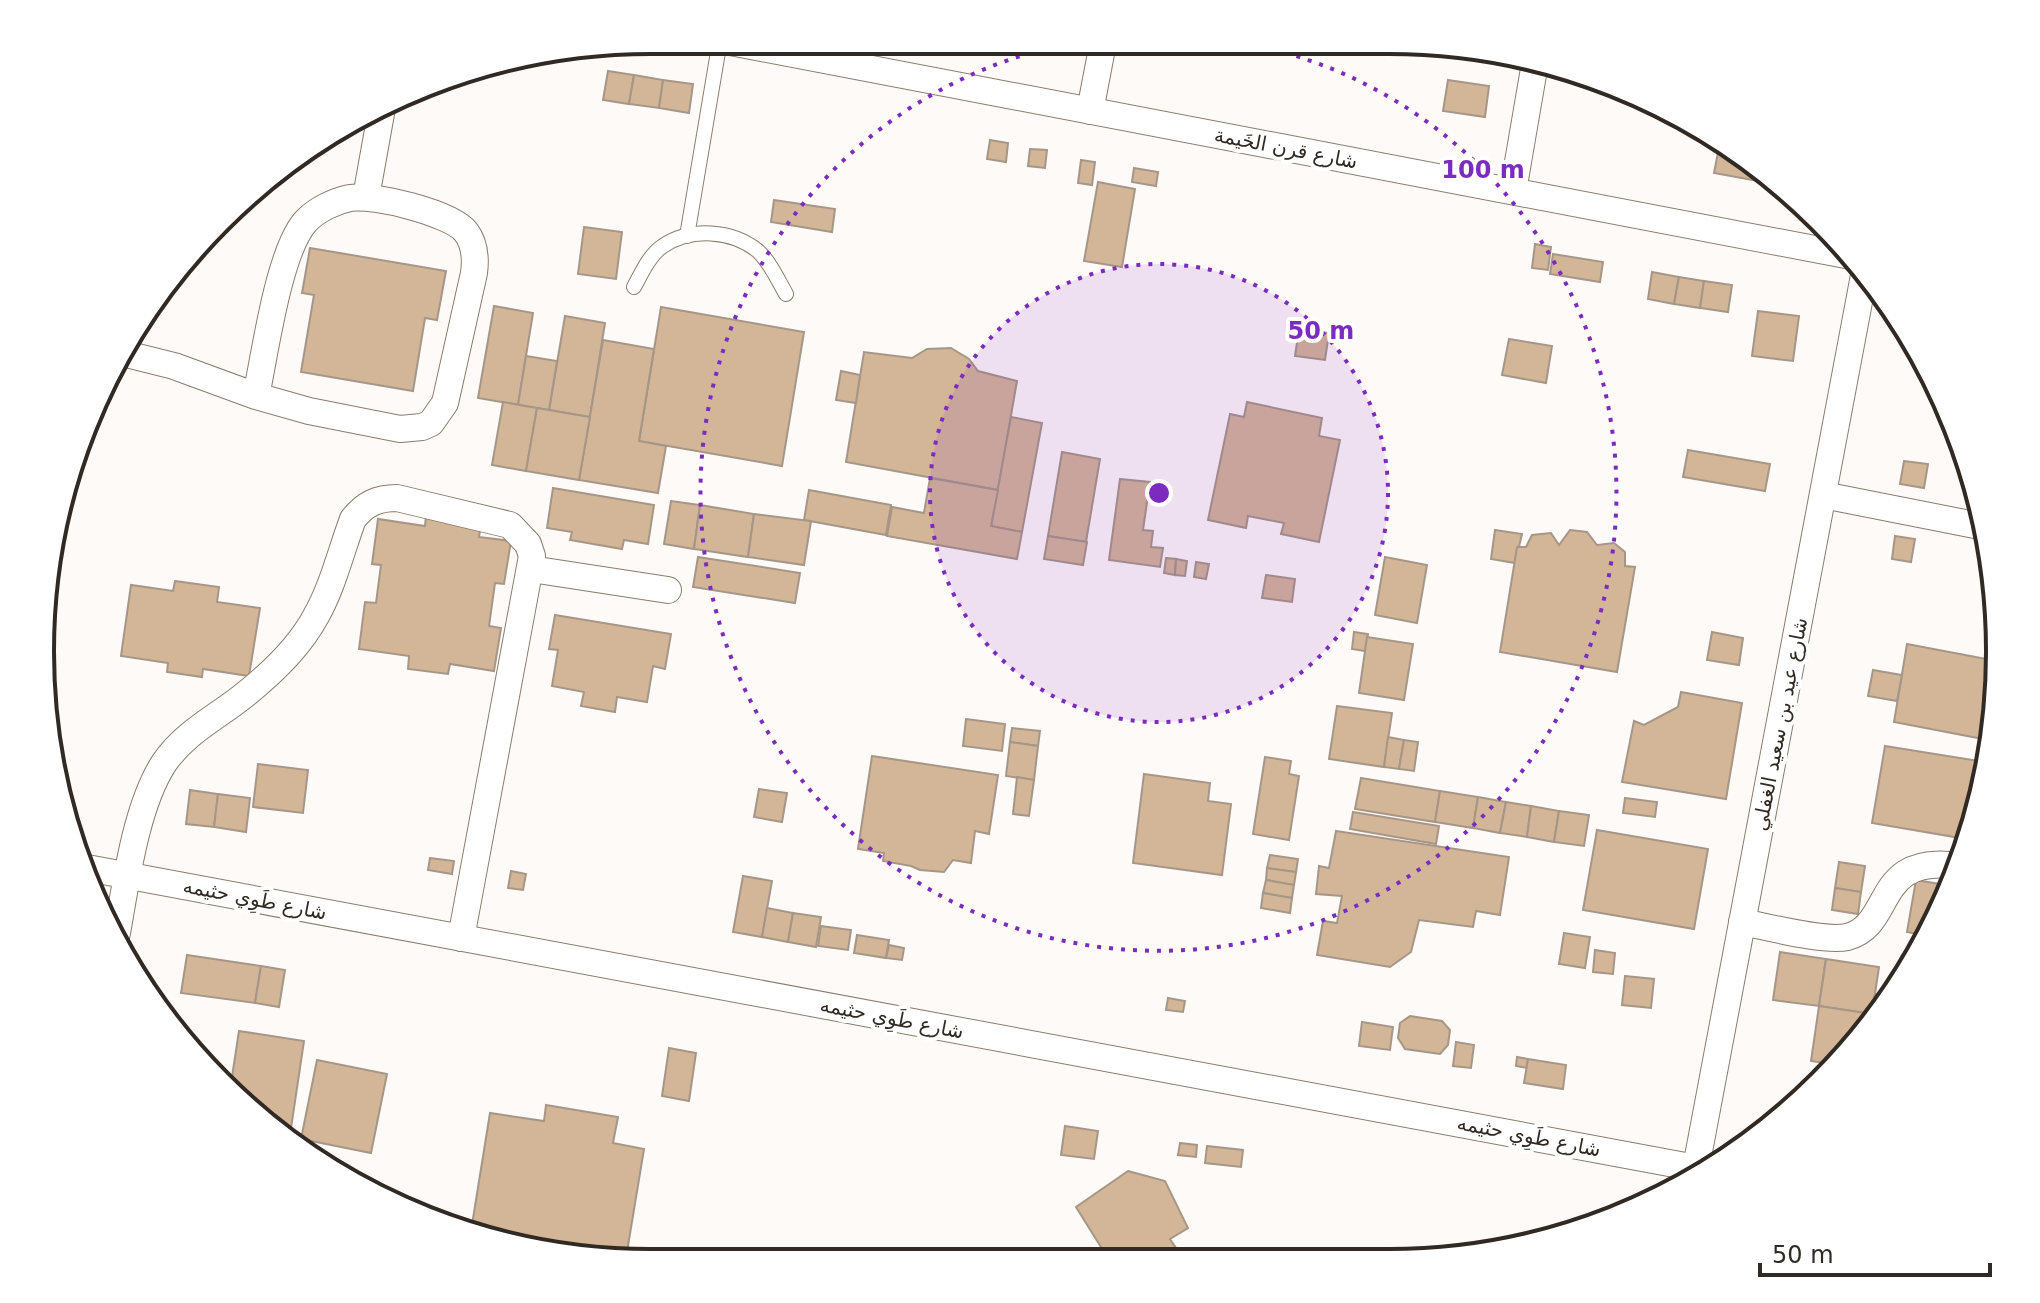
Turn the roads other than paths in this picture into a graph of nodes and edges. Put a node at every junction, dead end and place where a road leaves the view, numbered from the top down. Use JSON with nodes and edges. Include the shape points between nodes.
{"nodes":[{"id":1,"x":718,"y":54,"type":"edge"},
{"id":2,"x":793,"y":54,"type":"edge"},
{"id":3,"x":1101,"y":54,"type":"edge"},
{"id":4,"x":1533,"y":72,"type":"edge"},
{"id":5,"x":1090,"y":111,"type":"junction"},
{"id":6,"x":380,"y":120,"type":"edge"},
{"id":7,"x":1513,"y":191,"type":"junction"},
{"id":8,"x":366,"y":197,"type":"junction"},
{"id":9,"x":687,"y":236,"type":"junction"},
{"id":10,"x":1833,"y":253,"type":"edge"},
{"id":11,"x":634,"y":287,"type":"dead end"},
{"id":12,"x":1862,"y":287,"type":"edge"},
{"id":13,"x":786,"y":294,"type":"dead end"},
{"id":14,"x":133,"y":356,"type":"edge"},
{"id":15,"x":256,"y":396,"type":"junction"},
{"id":16,"x":1823,"y":495,"type":"junction"},
{"id":17,"x":1973,"y":525,"type":"edge"},
{"id":18,"x":531,"y":569,"type":"junction"},
{"id":19,"x":668,"y":590,"type":"dead end"},
{"id":20,"x":1946,"y":866,"type":"edge"},
{"id":21,"x":95,"y":869,"type":"edge"},
{"id":22,"x":128,"y":875,"type":"junction"},
{"id":23,"x":119,"y":922,"type":"edge"},
{"id":24,"x":1742,"y":922,"type":"junction"},
{"id":25,"x":461,"y":938,"type":"junction"},
{"id":26,"x":1697,"y":1163,"type":"edge"},
{"id":27,"x":1684,"y":1171,"type":"edge"}],
"edges":[{"from":1,"to":9,"type":"lane"},
{"from":2,"to":5,"type":"street","name":"شارع قرن الخَيمة"},
{"from":3,"to":5,"type":"street"},
{"from":4,"to":7,"type":"street"},
{"from":5,"to":7,"type":"street","name":"شارع قرن الخَيمة"},
{"from":6,"to":8,"type":"street"},
{"from":7,"to":10,"type":"street","name":"شارع قرن الخَيمة"},
{"from":8,"to":15,"type":"street","via":[[319,210],[290,245]]},
{"from":8,"to":15,"type":"street","via":[[446,217],[472,243],[474,273],[440,414],[422,427],[400,429]]},
{"from":9,"to":11,"type":"lane","via":[[661,247]]},
{"from":9,"to":13,"type":"lane","via":[[735,237],[759,252]]},
{"from":12,"to":16,"type":"street","name":"شارع عيد بن سعيد الغفلي"},
{"from":14,"to":15,"type":"street"},
{"from":16,"to":17,"type":"street"},
{"from":16,"to":24,"type":"street","name":"شارع عيد بن سعيد الغفلي"},
{"from":18,"to":19,"type":"street"},
{"from":18,"to":22,"type":"street","via":[[528,544],[510,525],[397,498],[361,509],[316,617],[301,638],[265,678],[200,725],[165,761],[149,793]]},
{"from":18,"to":25,"type":"street"},
{"from":20,"to":24,"type":"street","via":[[1914,869],[1901,877],[1865,927],[1845,938]]},
{"from":21,"to":22,"type":"street","name":"شارع طَوِي حثيمه"},
{"from":22,"to":23,"type":"street"},
{"from":22,"to":25,"type":"street","name":"شارع طَوِي حثيمه"},
{"from":24,"to":26,"type":"street","name":"شارع عيد بن سعيد الغفلي"},
{"from":25,"to":27,"type":"street","name":"شارع طَوِي حثيمه"}]}
